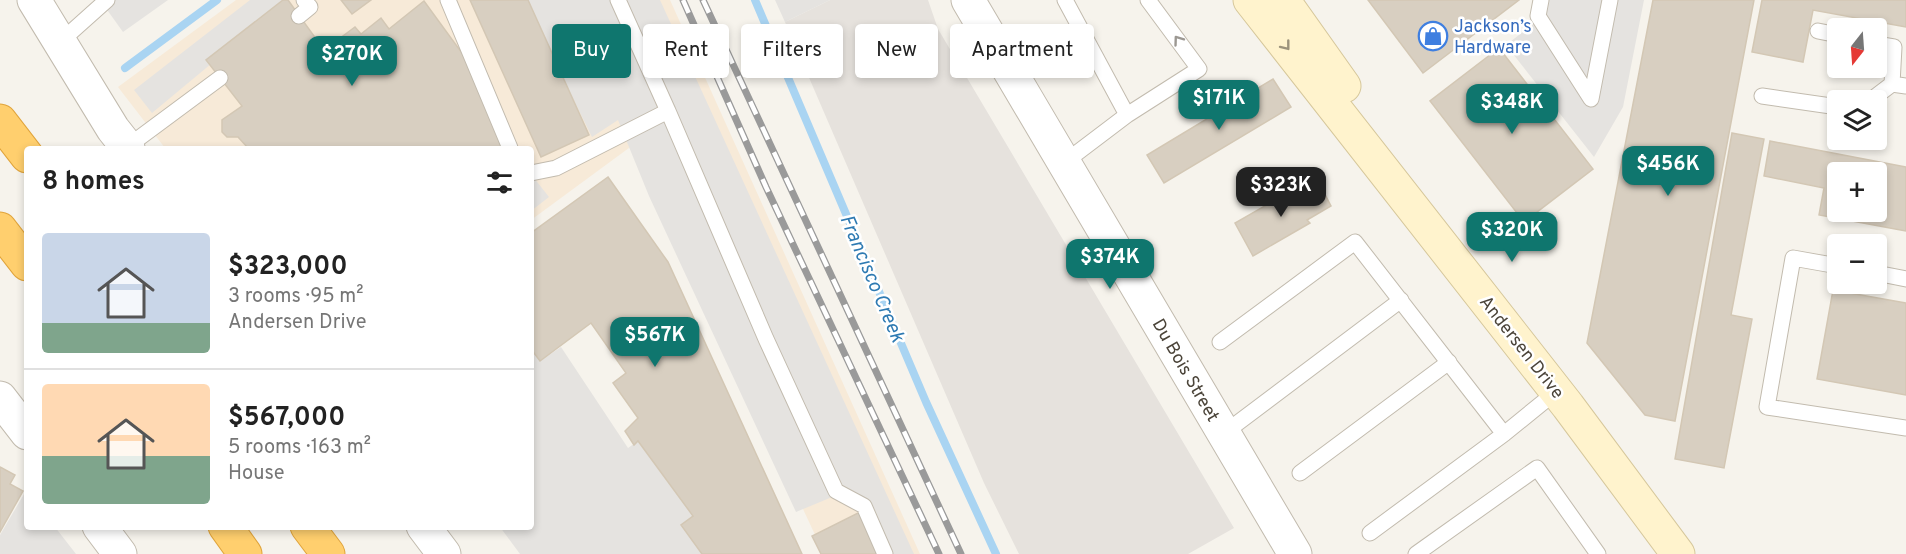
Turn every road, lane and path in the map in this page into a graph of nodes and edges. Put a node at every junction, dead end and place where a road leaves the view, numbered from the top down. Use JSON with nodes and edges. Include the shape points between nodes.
{"nodes":[{"id":1,"x":34,"y":0,"type":"edge"},
{"id":2,"x":107,"y":0,"type":"edge"},
{"id":3,"x":304,"y":0,"type":"edge"},
{"id":4,"x":448,"y":0,"type":"edge"},
{"id":5,"x":618,"y":0,"type":"edge"},
{"id":6,"x":968,"y":0,"type":"edge"},
{"id":7,"x":1065,"y":0,"type":"edge"},
{"id":8,"x":1148,"y":0,"type":"edge"},
{"id":9,"x":1251,"y":0,"type":"edge"},
{"id":10,"x":1283,"y":0,"type":"edge"},
{"id":11,"x":1541,"y":0,"type":"edge"},
{"id":12,"x":1610,"y":0,"type":"edge"},
{"id":13,"x":299,"y":16,"type":"dead end"},
{"id":14,"x":1818,"y":31,"type":"dead end"},
{"id":15,"x":1827,"y":33,"type":"edge"},
{"id":16,"x":60,"y":42,"type":"junction"},
{"id":17,"x":1887,"y":46,"type":"edge"},
{"id":18,"x":220,"y":78,"type":"dead end"},
{"id":19,"x":1899,"y":85,"type":"edge"},
{"id":20,"x":1762,"y":96,"type":"dead end"},
{"id":21,"x":1827,"y":105,"type":"edge"},
{"id":22,"x":668,"y":111,"type":"junction"},
{"id":23,"x":1127,"y":115,"type":"junction"},
{"id":24,"x":0,"y":121,"type":"edge"},
{"id":25,"x":127,"y":146,"type":"edge"},
{"id":26,"x":131,"y":146,"type":"edge"},
{"id":27,"x":509,"y":146,"type":"edge"},
{"id":28,"x":24,"y":152,"type":"edge"},
{"id":29,"x":1065,"y":162,"type":"junction"},
{"id":30,"x":534,"y":172,"type":"edge"},
{"id":31,"x":0,"y":229,"type":"edge"},
{"id":32,"x":24,"y":260,"type":"edge"},
{"id":33,"x":1827,"y":264,"type":"edge"},
{"id":34,"x":1887,"y":275,"type":"edge"},
{"id":35,"x":1906,"y":279,"type":"edge"},
{"id":36,"x":1401,"y":300,"type":"junction"},
{"id":37,"x":1220,"y":342,"type":"dead end"},
{"id":38,"x":1449,"y":362,"type":"junction"},
{"id":39,"x":1557,"y":391,"type":"junction"},
{"id":40,"x":0,"y":398,"type":"edge"},
{"id":41,"x":1906,"y":428,"type":"edge"},
{"id":42,"x":24,"y":429,"type":"edge"},
{"id":43,"x":1223,"y":434,"type":"junction"},
{"id":44,"x":1504,"y":434,"type":"junction"},
{"id":45,"x":1300,"y":473,"type":"dead end"},
{"id":46,"x":102,"y":530,"type":"edge"},
{"id":47,"x":228,"y":530,"type":"edge"},
{"id":48,"x":310,"y":530,"type":"edge"},
{"id":49,"x":426,"y":530,"type":"edge"},
{"id":50,"x":1370,"y":533,"type":"dead end"},
{"id":51,"x":120,"y":554,"type":"edge"},
{"id":52,"x":245,"y":554,"type":"edge"},
{"id":53,"x":328,"y":554,"type":"edge"},
{"id":54,"x":444,"y":554,"type":"edge"},
{"id":55,"x":885,"y":554,"type":"edge"},
{"id":56,"x":1295,"y":554,"type":"edge"},
{"id":57,"x":1416,"y":554,"type":"edge"},
{"id":58,"x":1598,"y":554,"type":"edge"},
{"id":59,"x":1678,"y":554,"type":"edge"},
{"id":60,"x":1703,"y":554,"type":"edge"}],
"edges":[{"from":1,"to":16,"type":"street"},
{"from":2,"to":16,"type":"lane"},
{"from":3,"to":13,"type":"lane","via":[[310,8]]},
{"from":4,"to":27,"type":"lane"},
{"from":5,"to":22,"type":"lane"},
{"from":6,"to":29,"type":"street","name":"Du Bois Street"},
{"from":7,"to":23,"type":"lane"},
{"from":23,"to":8,"type":"lane","one_way":true,"via":[[1199,69]]},
{"from":9,"to":39,"type":"main road","name":"Andersen Drive","one_way":true},
{"from":10,"to":60,"type":"main road","name":"Andersen Drive","via":[[1350,95]]},
{"from":11,"to":12,"type":"lane","via":[[1538,16],[1591,99]]},
{"from":14,"to":15,"type":"lane"},
{"from":16,"to":25,"type":"street"},
{"from":17,"to":19,"type":"lane","via":[[1894,47]]},
{"from":18,"to":26,"type":"lane"},
{"from":20,"to":21,"type":"lane"},
{"from":22,"to":30,"type":"lane","via":[[556,168]]},
{"from":22,"to":55,"type":"lane","via":[[836,491],[864,506]]},
{"from":23,"to":29,"type":"lane"},
{"from":24,"to":28,"type":"highway"},
{"from":29,"to":43,"type":"street","name":"Du Bois Street"},
{"from":31,"to":32,"type":"highway"},
{"from":33,"to":41,"type":"lane","via":[[1793,258],[1767,407]]},
{"from":34,"to":35,"type":"lane"},
{"from":36,"to":37,"type":"lane","via":[[1354,242]]},
{"from":36,"to":38,"type":"lane"},
{"from":36,"to":43,"type":"lane"},
{"from":38,"to":44,"type":"lane"},
{"from":38,"to":45,"type":"lane"},
{"from":39,"to":44,"type":"lane"},
{"from":39,"to":59,"type":"main road","name":"Andersen Drive"},
{"from":40,"to":42,"type":"street"},
{"from":43,"to":56,"type":"street","name":"Du Bois Street"},
{"from":44,"to":50,"type":"lane"},
{"from":46,"to":51,"type":"street"},
{"from":47,"to":52,"type":"highway"},
{"from":48,"to":53,"type":"highway"},
{"from":49,"to":54,"type":"street"},
{"from":57,"to":58,"type":"lane","via":[[1537,468]]}]}
